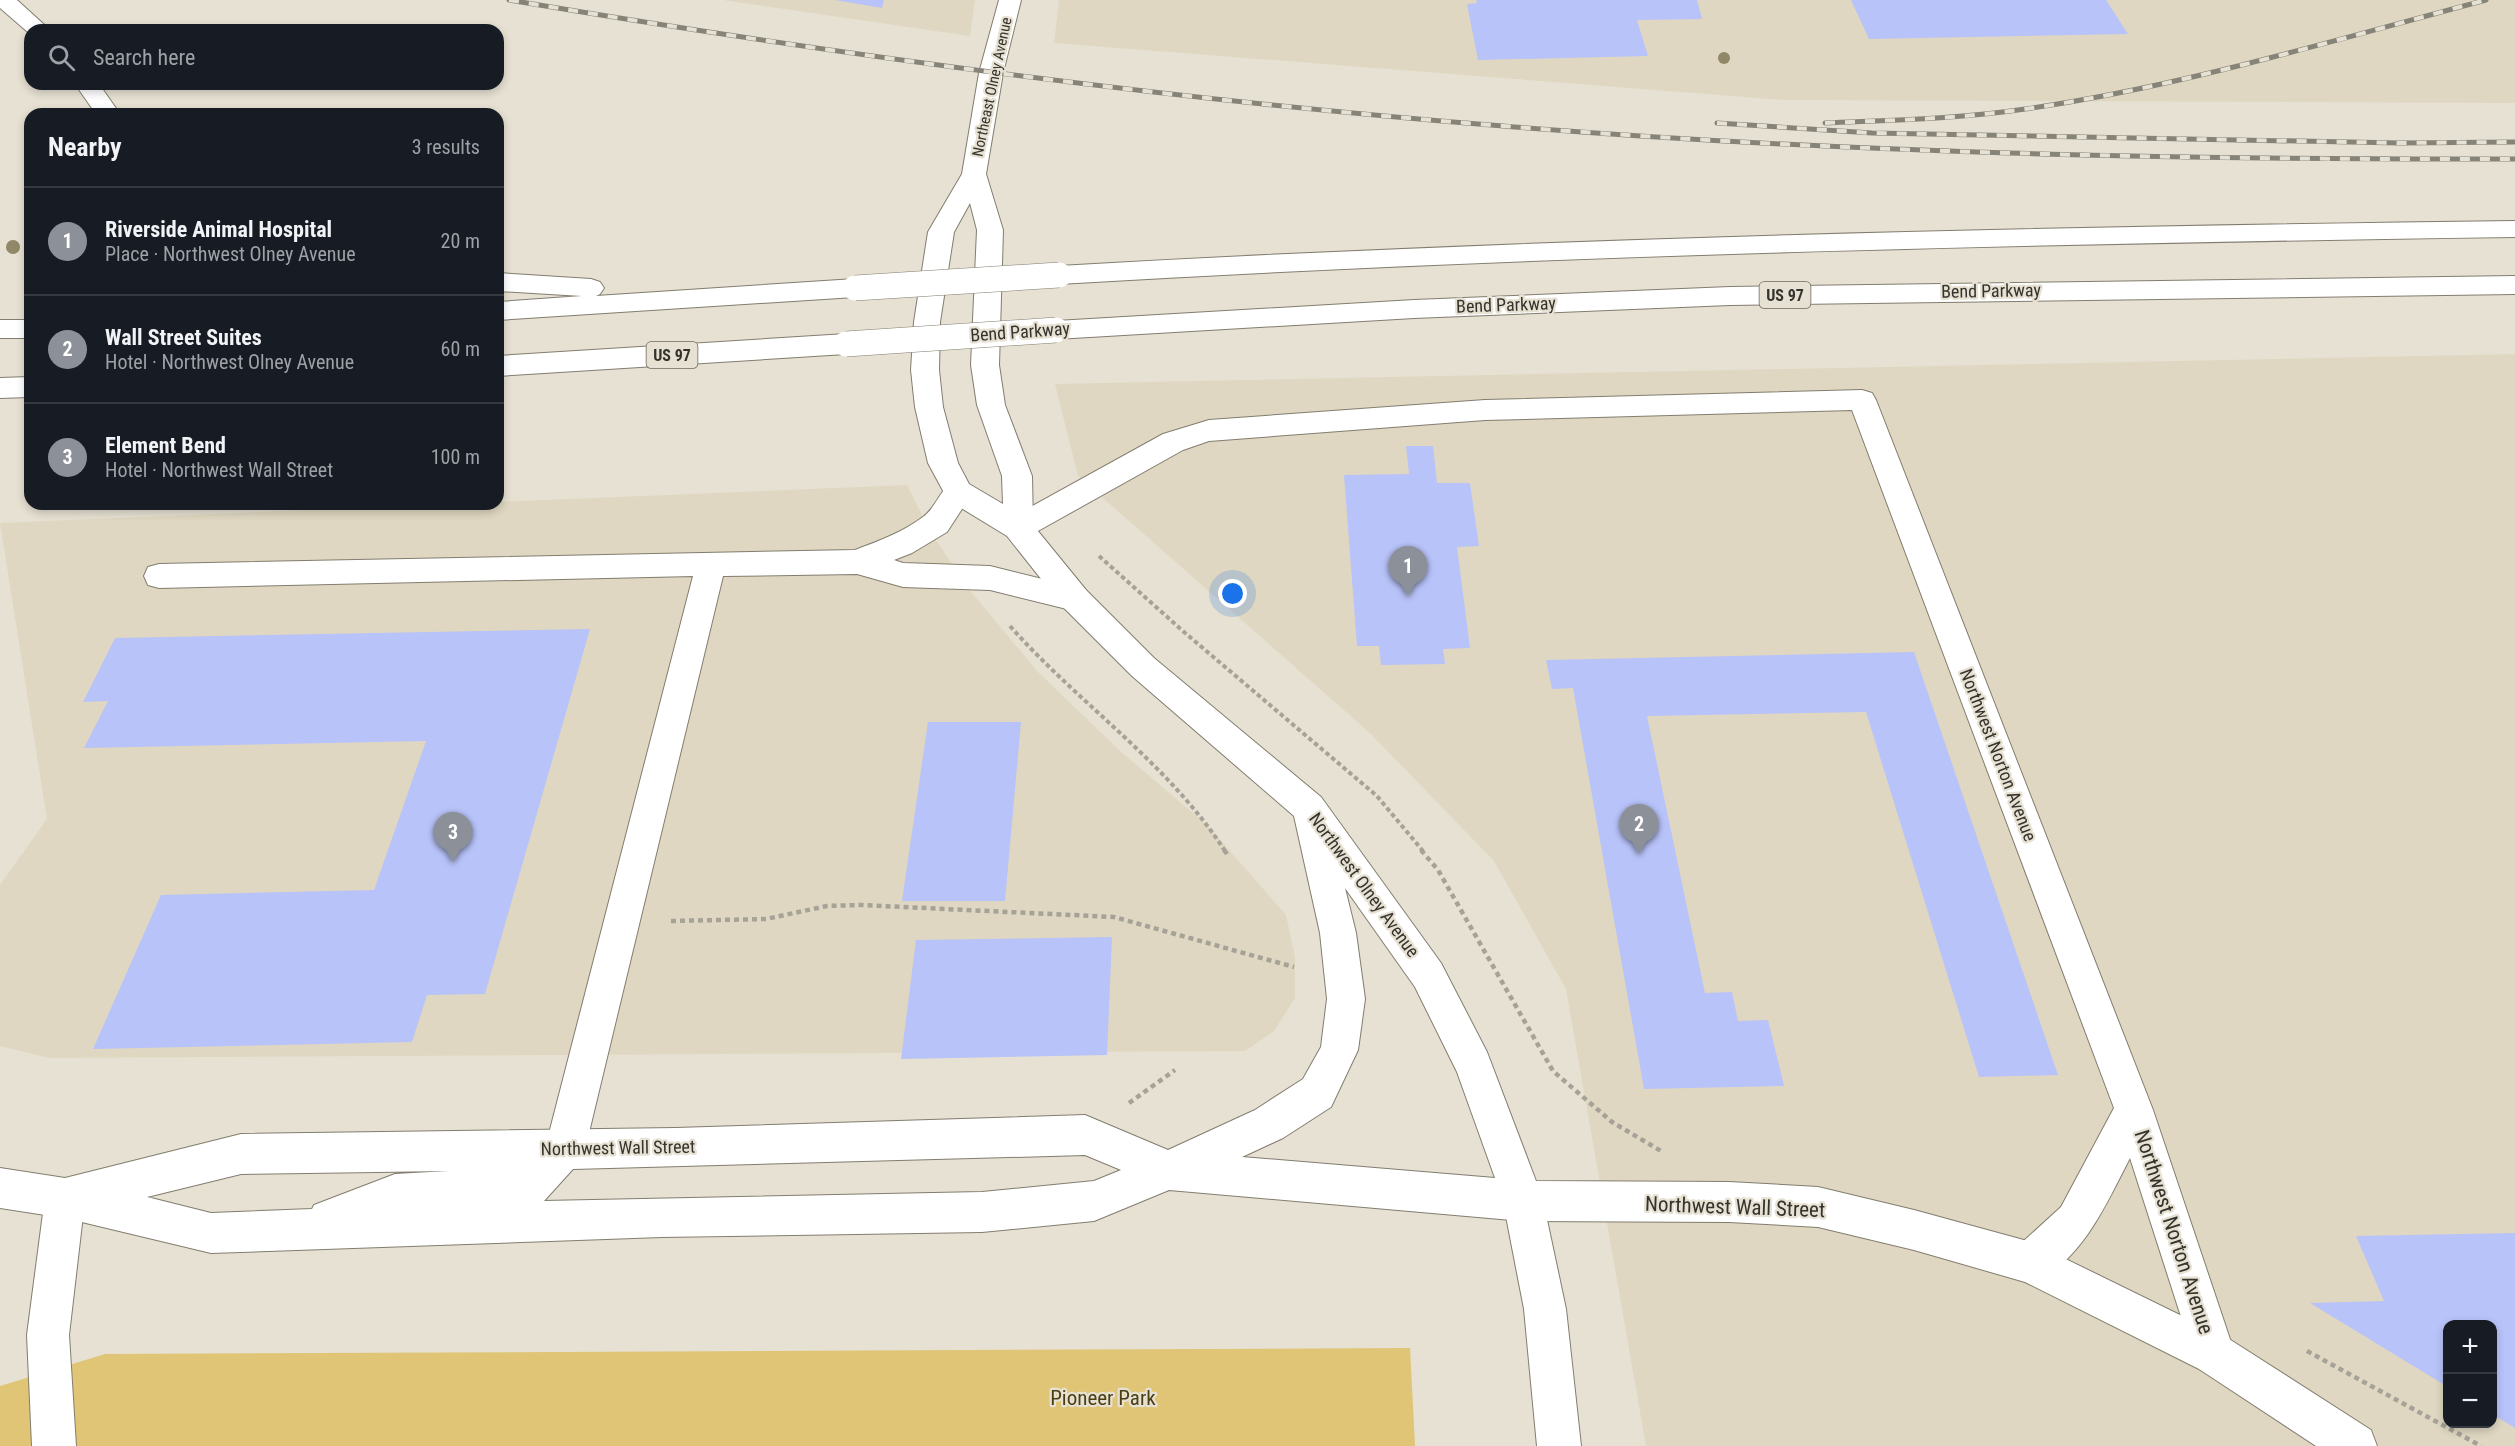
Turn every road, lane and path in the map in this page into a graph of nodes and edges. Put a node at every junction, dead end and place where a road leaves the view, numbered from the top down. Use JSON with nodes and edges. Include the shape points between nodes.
{"nodes":[{"id":1,"x":4,"y":0,"type":"edge"},
{"id":2,"x":1010,"y":0,"type":"edge"},
{"id":3,"x":32,"y":24,"type":"edge"},
{"id":4,"x":91,"y":90,"type":"edge"},
{"id":5,"x":104,"y":108,"type":"edge"},
{"id":6,"x":974,"y":174,"type":"junction"},
{"id":7,"x":2515,"y":228,"type":"edge"},
{"id":8,"x":504,"y":282,"type":"edge"},
{"id":9,"x":2515,"y":285,"type":"edge"},
{"id":10,"x":728,"y":297,"type":"junction"},
{"id":11,"x":504,"y":311,"type":"edge"},
{"id":12,"x":0,"y":329,"type":"edge"},
{"id":13,"x":24,"y":329,"type":"edge"},
{"id":14,"x":504,"y":366,"type":"edge"},
{"id":15,"x":24,"y":387,"type":"edge"},
{"id":16,"x":0,"y":388,"type":"edge"},
{"id":17,"x":957,"y":492,"type":"junction"},
{"id":18,"x":1058,"y":506,"type":"junction"},
{"id":19,"x":1018,"y":528,"type":"junction"},
{"id":20,"x":857,"y":562,"type":"junction"},
{"id":21,"x":711,"y":564,"type":"junction"},
{"id":22,"x":159,"y":576,"type":"dead end"},
{"id":23,"x":1075,"y":599,"type":"junction"},
{"id":24,"x":1309,"y":808,"type":"junction"},
{"id":25,"x":620,"y":926,"type":"junction"},
{"id":26,"x":1301,"y":969,"type":"dead end"},
{"id":27,"x":2134,"y":1110,"type":"junction"},
{"id":28,"x":565,"y":1149,"type":"junction"},
{"id":29,"x":1671,"y":1157,"type":"dead end"},
{"id":30,"x":1169,"y":1170,"type":"junction"},
{"id":31,"x":0,"y":1188,"type":"edge"},
{"id":32,"x":65,"y":1198,"type":"junction"},
{"id":33,"x":1523,"y":1201,"type":"junction"},
{"id":34,"x":301,"y":1229,"type":"junction"},
{"id":35,"x":2031,"y":1263,"type":"junction"},
{"id":36,"x":2214,"y":1354,"type":"junction"},
{"id":37,"x":54,"y":1446,"type":"edge"},
{"id":38,"x":1559,"y":1446,"type":"edge"},
{"id":39,"x":2355,"y":1446,"type":"edge"}],
"edges":[{"from":1,"to":3,"type":"main road"},
{"from":2,"to":6,"type":"main road","name":"Northeast Olney Avenue","via":[[991,73]]},
{"from":4,"to":5,"type":"main road"},
{"from":6,"to":17,"type":"main road","name":"Northeast Olney Avenue","via":[[941,232],[927,322],[925,370],[929,407],[943,463]]},
{"from":6,"to":19,"type":"main road","name":"Northeast Olney Avenue","via":[[990,231],[985,365],[990,395],[1017,476]]},
{"from":7,"to":10,"type":"main road","bridge":true,"via":[[1541,249]]},
{"from":8,"to":10,"type":"main road"},
{"from":9,"to":14,"type":"main road","name":"Bend Parkway","number":"US 97","bridge":true,"via":[[1730,296],[1414,309]]},
{"from":10,"to":11,"type":"main road"},
{"from":12,"to":13,"type":"main road"},
{"from":15,"to":16,"type":"main road"},
{"from":17,"to":19,"type":"main road","name":"Northwest Olney Avenue"},
{"from":17,"to":20,"type":"main road","via":[[936,524],[901,545]]},
{"from":18,"to":19,"type":"main road"},
{"from":18,"to":27,"type":"main road","name":"Northwest Norton Avenue","via":[[1173,442],[1209,431],[1485,410],[1862,400]]},
{"from":18,"to":29,"type":"path","via":[[1106,564],[1377,796],[1438,870],[1553,1071],[1612,1122]]},
{"from":19,"to":23,"type":"main road","name":"Northwest Olney Avenue"},
{"from":20,"to":21,"type":"main road"},
{"from":20,"to":23,"type":"main road","via":[[903,575],[990,578]]},
{"from":21,"to":22,"type":"main road"},
{"from":21,"to":25,"type":"main road"},
{"from":23,"to":24,"type":"main road","name":"Northwest Olney Avenue","via":[[1143,668]]},
{"from":24,"to":30,"type":"main road","via":[[1338,933],[1346,999],[1340,1050],[1317,1093],[1269,1124]]},
{"from":24,"to":33,"type":"main road","name":"Northwest Olney Avenue","via":[[1428,975],[1474,1065]]},
{"from":25,"to":26,"type":"path","via":[[656,921],[766,919],[838,906],[1114,917]]},
{"from":25,"to":28,"type":"main road"},
{"from":27,"to":35,"type":"main road","name":"Northwest Norton Avenue","via":[[2075,1221]]},
{"from":27,"to":36,"type":"main road","name":"Northwest Norton Avenue"},
{"from":28,"to":30,"type":"main road","name":"Northwest Wall Street","via":[[1085,1134]]},
{"from":28,"to":32,"type":"main road","name":"Northwest Wall Street","via":[[241,1154]]},
{"from":28,"to":34,"type":"main road","via":[[532,1186],[395,1194]]},
{"from":30,"to":33,"type":"main road","name":"Northwest Wall Street"},
{"from":30,"to":34,"type":"main road","name":"Northwest Wall Street","via":[[1094,1201],[982,1212]]},
{"from":31,"to":32,"type":"main road","name":"Northwest Wall Street"},
{"from":32,"to":34,"type":"main road","name":"Northwest Wall Street","via":[[212,1233]]},
{"from":32,"to":37,"type":"main road","via":[[48,1335]]},
{"from":33,"to":35,"type":"main road","name":"Northwest Wall Street","via":[[1729,1202],[1818,1207]]},
{"from":33,"to":38,"type":"main road","name":"Northwest Olney Avenue","via":[[1545,1309]]},
{"from":35,"to":36,"type":"main road","name":"Northwest Wall Street"},
{"from":36,"to":39,"type":"main road","name":"Northwest Wall Street"}]}
